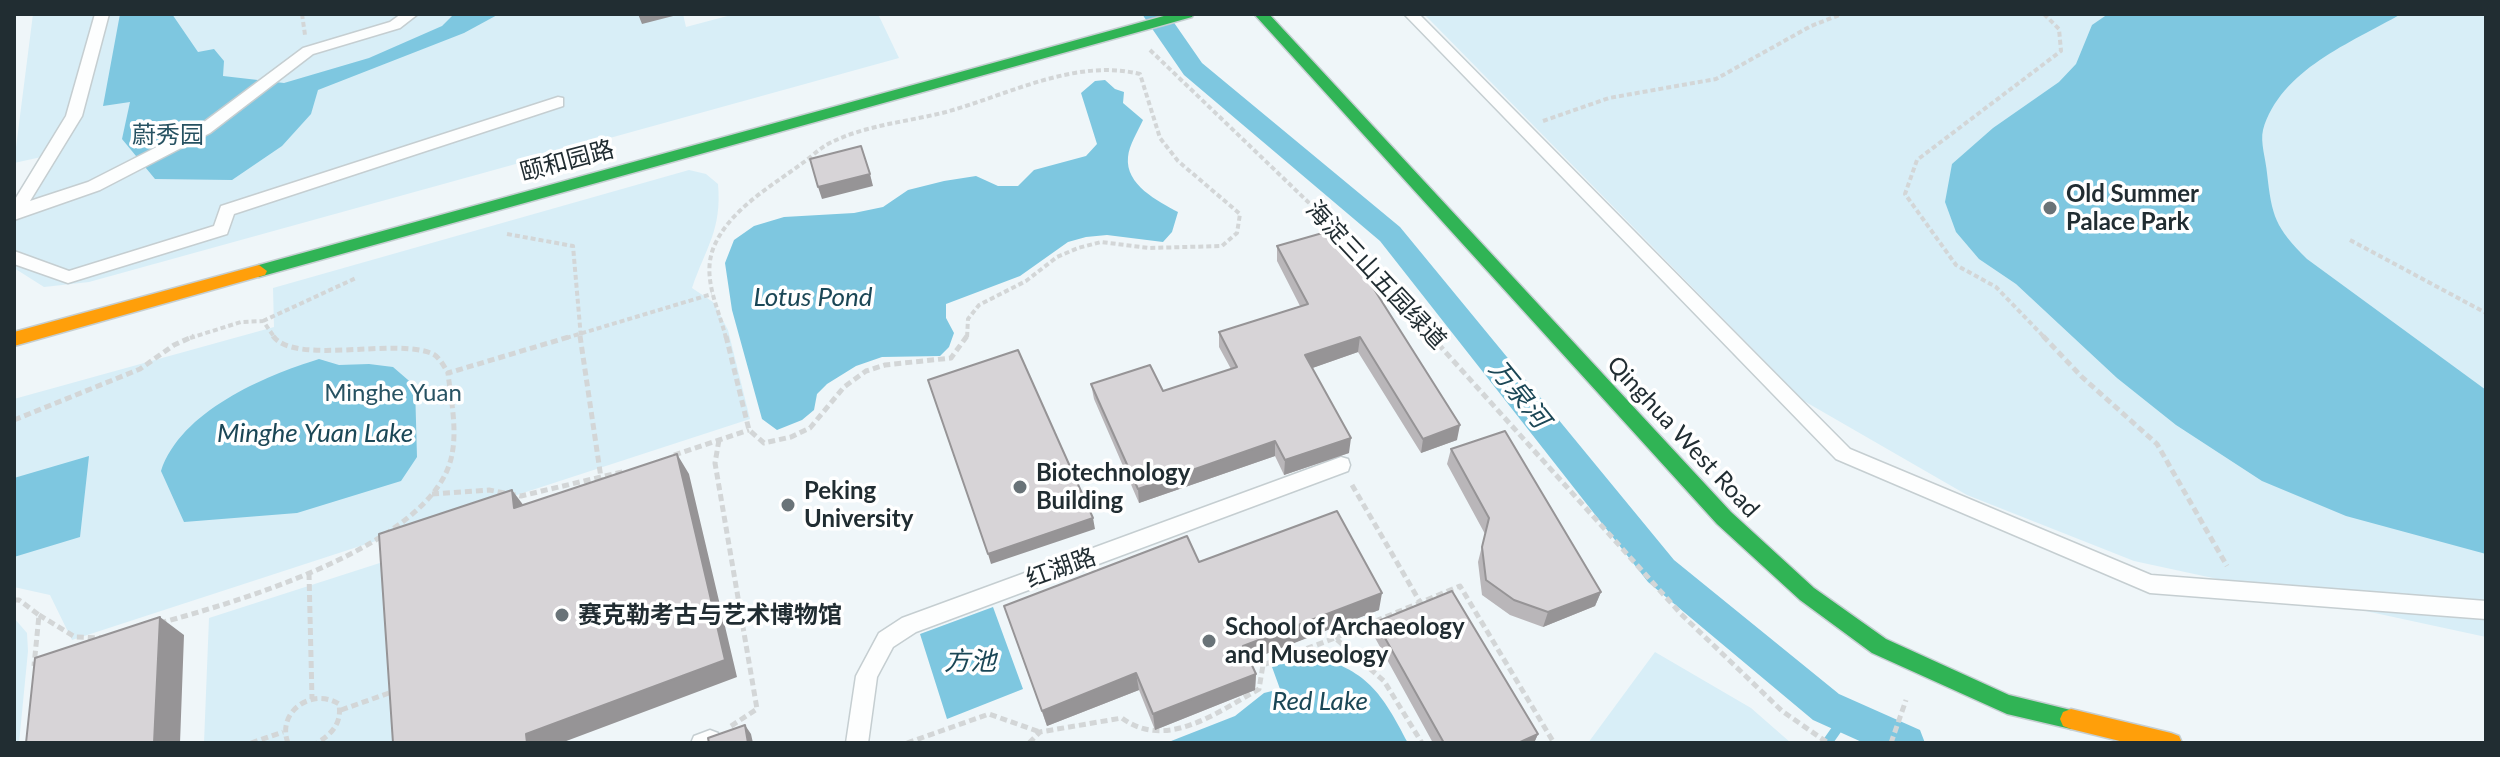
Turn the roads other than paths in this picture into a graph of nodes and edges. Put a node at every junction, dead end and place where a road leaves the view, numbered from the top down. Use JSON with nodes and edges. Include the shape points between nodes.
{"nodes":[{"id":1,"x":102,"y":14,"type":"edge"},
{"id":2,"x":411,"y":14,"type":"edge"},
{"id":3,"x":1187,"y":14,"type":"edge"},
{"id":4,"x":1261,"y":14,"type":"edge"},
{"id":5,"x":1411,"y":14,"type":"edge"},
{"id":6,"x":558,"y":102,"type":"dead end"},
{"id":7,"x":16,"y":213,"type":"edge"},
{"id":8,"x":14,"y":257,"type":"edge"},
{"id":9,"x":14,"y":339,"type":"edge"},
{"id":10,"x":1341,"y":465,"type":"road end"},
{"id":11,"x":2486,"y":610,"type":"edge"},
{"id":12,"x":857,"y":743,"type":"edge"},
{"id":13,"x":2171,"y":743,"type":"edge"}],
"edges":[{"from":1,"to":7,"type":"lane","via":[[74,116]]},
{"from":2,"to":7,"type":"lane","via":[[395,25],[308,51],[205,129],[94,186]]},
{"from":3,"to":9,"type":"street","name":"颐和园路"},
{"from":4,"to":13,"type":"street","name":"Qinghua West Road","via":[[1724,518],[1807,594],[1879,646],[2007,704]]},
{"from":5,"to":11,"type":"lane","via":[[1843,454],[2150,584]]},
{"from":6,"to":8,"type":"lane","via":[[227,210],[221,230],[68,277]]},
{"from":10,"to":12,"type":"lane","name":"红湖路","via":[[909,625],[886,640],[867,676]]}]}
